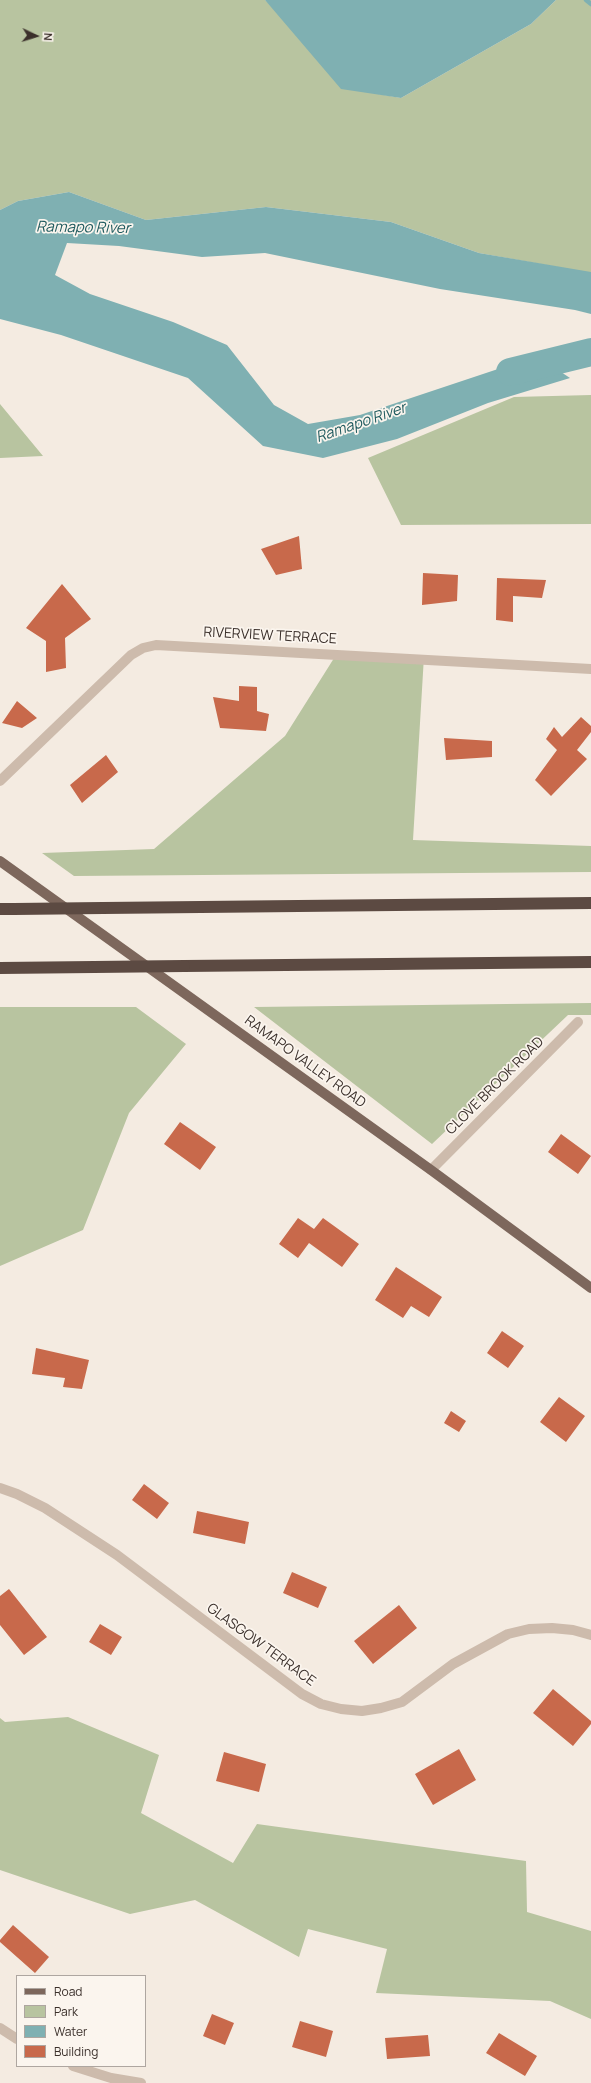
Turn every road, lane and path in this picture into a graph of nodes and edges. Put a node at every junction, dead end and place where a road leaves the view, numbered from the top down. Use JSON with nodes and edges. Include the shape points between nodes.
{"nodes":[{"id":1,"x":591,"y":669,"type":"edge"},
{"id":2,"x":0,"y":781,"type":"edge"},
{"id":3,"x":0,"y":861,"type":"edge"},
{"id":4,"x":591,"y":903,"type":"edge"},
{"id":5,"x":0,"y":909,"type":"edge"},
{"id":6,"x":591,"y":962,"type":"edge"},
{"id":7,"x":0,"y":968,"type":"edge"},
{"id":8,"x":578,"y":1022,"type":"dead end"},
{"id":9,"x":431,"y":1170,"type":"junction"},
{"id":10,"x":591,"y":1288,"type":"edge"},
{"id":11,"x":0,"y":1488,"type":"edge"},
{"id":12,"x":591,"y":1635,"type":"edge"},
{"id":13,"x":0,"y":2028,"type":"edge"},
{"id":14,"x":16,"y":2037,"type":"edge"},
{"id":15,"x":76,"y":2067,"type":"edge"},
{"id":16,"x":141,"y":2083,"type":"edge"}],
"edges":[{"from":1,"to":2,"type":"street","name":"RIVERVIEW TERRACE","via":[[156,645],[130,655]]},
{"from":3,"to":9,"type":"main road","name":"RAMAPO VALLEY ROAD"},
{"from":4,"to":5,"type":"highway","bridge":true},
{"from":6,"to":7,"type":"highway","bridge":true},
{"from":8,"to":9,"type":"street","name":"CLOVE BROOK ROAD"},
{"from":9,"to":10,"type":"main road","name":"RAMAPO VALLEY ROAD"},
{"from":11,"to":12,"type":"street","name":"GLASGOW TERRACE","via":[[45,1508],[117,1555],[302,1694],[320,1704],[341,1709],[368,1710],[402,1702],[453,1664],[508,1634],[528,1629],[552,1628]]},
{"from":13,"to":14,"type":"street"},
{"from":15,"to":16,"type":"street","via":[[111,2078]]}]}
